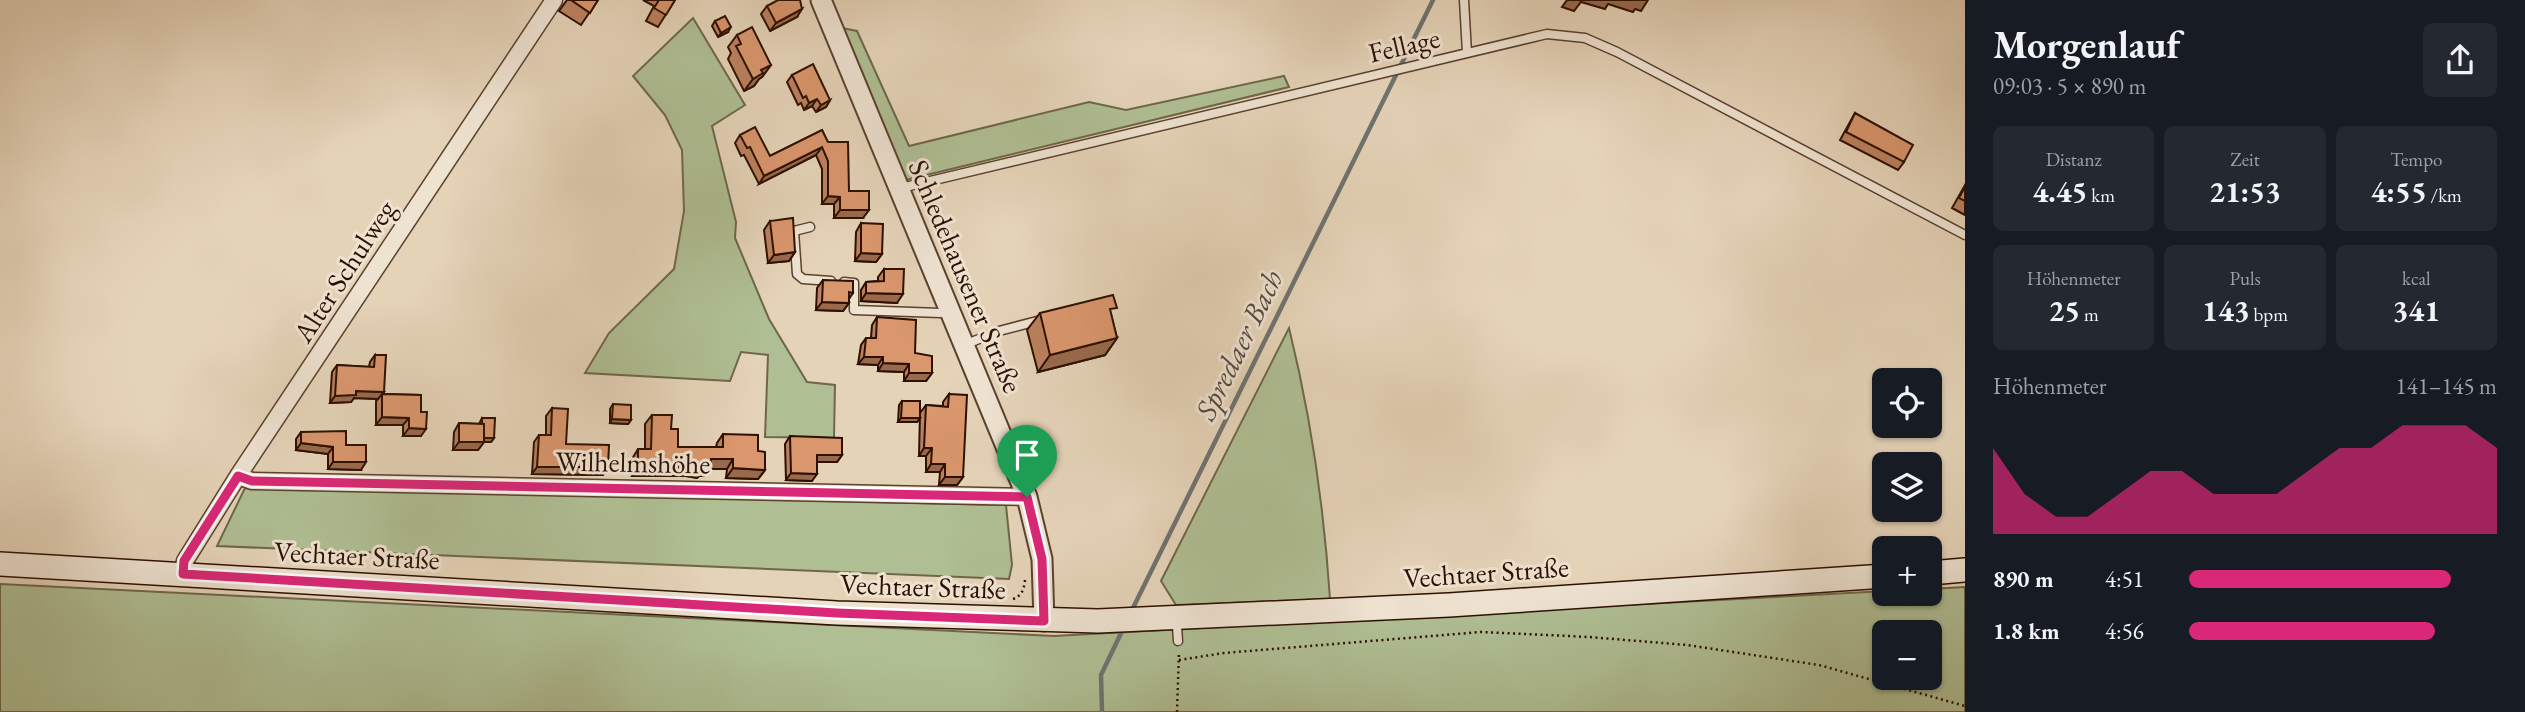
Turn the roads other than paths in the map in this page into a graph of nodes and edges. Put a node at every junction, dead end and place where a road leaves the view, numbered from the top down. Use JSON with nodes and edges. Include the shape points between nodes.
{"nodes":[{"id":1,"x":554,"y":0,"type":"edge"},
{"id":2,"x":821,"y":0,"type":"edge"},
{"id":3,"x":1464,"y":0,"type":"edge"},
{"id":4,"x":1466,"y":53,"type":"junction"},
{"id":5,"x":895,"y":190,"type":"junction"},
{"id":6,"x":810,"y":227,"type":"dead end"},
{"id":7,"x":1965,"y":235,"type":"edge"},
{"id":8,"x":950,"y":310,"type":"junction"},
{"id":9,"x":1051,"y":317,"type":"edge"},
{"id":10,"x":964,"y":345,"type":"junction"},
{"id":11,"x":238,"y":476,"type":"junction"},
{"id":12,"x":1027,"y":497,"type":"junction"},
{"id":13,"x":0,"y":564,"type":"edge"},
{"id":14,"x":1965,"y":570,"type":"edge"},
{"id":15,"x":1942,"y":572,"type":"edge"},
{"id":16,"x":183,"y":574,"type":"junction"},
{"id":17,"x":1872,"y":577,"type":"edge"},
{"id":18,"x":1044,"y":621,"type":"junction"},
{"id":19,"x":1167,"y":622,"type":"junction"},
{"id":20,"x":1178,"y":641,"type":"road end"}],
"edges":[{"from":1,"to":11,"type":"street","name":"Alter Schulweg"},
{"from":2,"to":5,"type":"street","name":"Schledehausener Straße"},
{"from":3,"to":4,"type":"lane"},
{"from":4,"to":5,"type":"lane","name":"Fellage"},
{"from":4,"to":7,"type":"lane","name":"Fellage","via":[[1547,34],[1585,38]]},
{"from":5,"to":8,"type":"street","name":"Schledehausener Straße"},
{"from":6,"to":8,"type":"lane","via":[[794,231],[797,274],[803,279],[854,283],[854,310]]},
{"from":8,"to":10,"type":"street","name":"Schledehausener Straße"},
{"from":9,"to":10,"type":"lane"},
{"from":10,"to":12,"type":"street","name":"Schledehausener Straße"},
{"from":11,"to":12,"type":"street","name":"Wilhelmshöhe","via":[[252,481]]},
{"from":11,"to":16,"type":"street","name":"Alter Schulweg","via":[[184,561]]},
{"from":12,"to":18,"type":"street","name":"Schledehausener Straße","via":[[1042,559]]},
{"from":13,"to":16,"type":"main road","name":"Vechtaer Straße"},
{"from":14,"to":15,"type":"main road"},
{"from":16,"to":18,"type":"main road","name":"Vechtaer Straße"},
{"from":17,"to":19,"type":"main road","name":"Vechtaer Straße"},
{"from":18,"to":19,"type":"main road","name":"Vechtaer Straße"},
{"from":19,"to":20,"type":"lane"}]}
